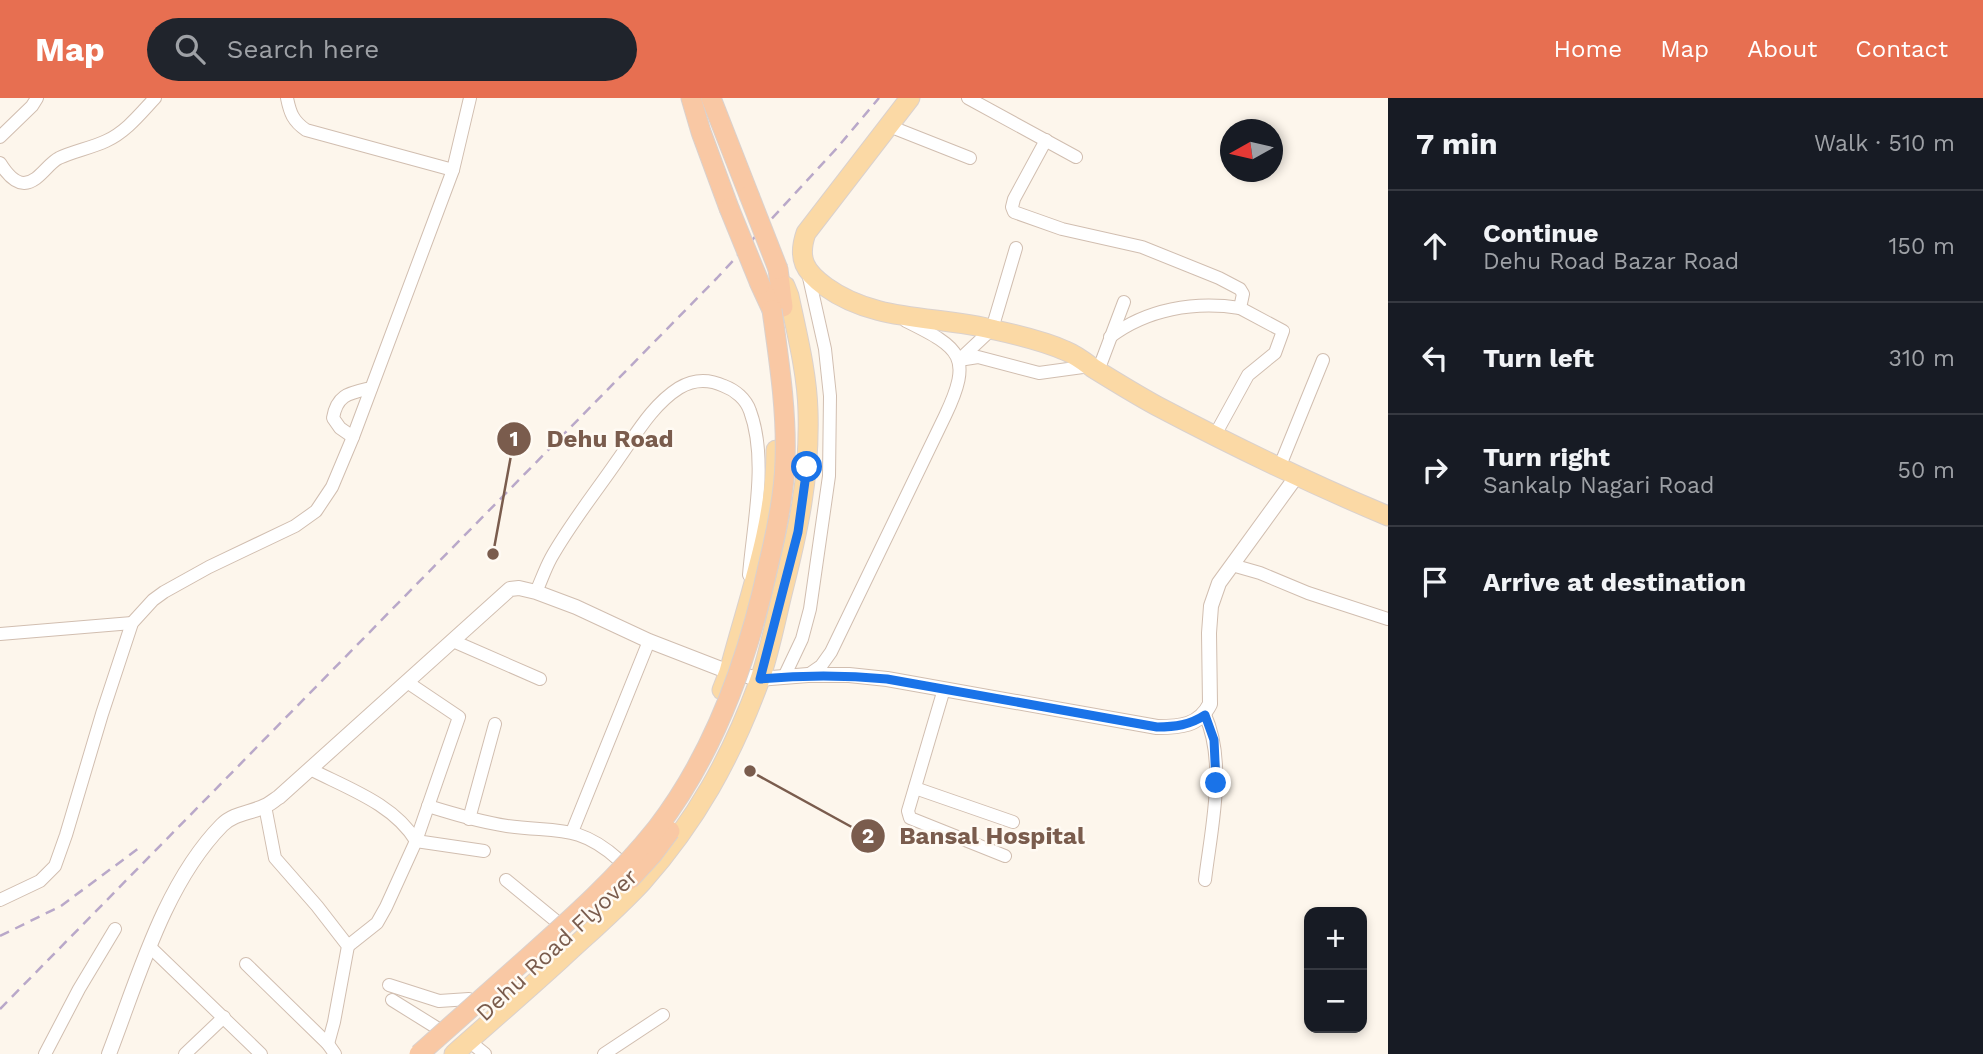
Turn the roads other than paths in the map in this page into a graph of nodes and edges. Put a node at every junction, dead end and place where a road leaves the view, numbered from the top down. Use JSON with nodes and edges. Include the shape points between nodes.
{"nodes":[{"id":1,"x":37,"y":98,"type":"edge"},
{"id":2,"x":155,"y":98,"type":"edge"},
{"id":3,"x":287,"y":98,"type":"edge"},
{"id":4,"x":470,"y":98,"type":"edge"},
{"id":5,"x":910,"y":98,"type":"edge"},
{"id":6,"x":968,"y":98,"type":"edge"},
{"id":7,"x":698,"y":99,"type":"edge"},
{"id":8,"x":889,"y":126,"type":"junction"},
{"id":9,"x":0,"y":137,"type":"edge"},
{"id":10,"x":1046,"y":141,"type":"junction"},
{"id":11,"x":1076,"y":157,"type":"dead end"},
{"id":12,"x":970,"y":158,"type":"dead end"},
{"id":13,"x":0,"y":163,"type":"edge"},
{"id":14,"x":453,"y":170,"type":"junction"},
{"id":15,"x":1016,"y":248,"type":"dead end"},
{"id":16,"x":778,"y":268,"type":"junction"},
{"id":17,"x":808,"y":271,"type":"junction"},
{"id":18,"x":760,"y":284,"type":"junction"},
{"id":19,"x":1124,"y":302,"type":"dead end"},
{"id":20,"x":777,"y":308,"type":"junction"},
{"id":21,"x":1240,"y":308,"type":"junction"},
{"id":22,"x":893,"y":315,"type":"junction"},
{"id":23,"x":992,"y":329,"type":"junction"},
{"id":24,"x":1110,"y":337,"type":"junction"},
{"id":25,"x":959,"y":360,"type":"junction"},
{"id":26,"x":1323,"y":360,"type":"dead end"},
{"id":27,"x":1094,"y":369,"type":"junction"},
{"id":28,"x":371,"y":388,"type":"junction"},
{"id":29,"x":1215,"y":435,"type":"junction"},
{"id":30,"x":353,"y":438,"type":"junction"},
{"id":31,"x":1287,"y":472,"type":"junction"},
{"id":32,"x":1388,"y":516,"type":"edge"},
{"id":33,"x":1232,"y":565,"type":"junction"},
{"id":34,"x":536,"y":592,"type":"junction"},
{"id":35,"x":746,"y":610,"type":"junction"},
{"id":36,"x":1388,"y":619,"type":"edge"},
{"id":37,"x":132,"y":623,"type":"junction"},
{"id":38,"x":0,"y":634,"type":"edge"},
{"id":39,"x":453,"y":640,"type":"junction"},
{"id":40,"x":649,"y":641,"type":"junction"},
{"id":41,"x":729,"y":672,"type":"junction"},
{"id":42,"x":808,"y":675,"type":"junction"},
{"id":43,"x":784,"y":677,"type":"junction"},
{"id":44,"x":540,"y":679,"type":"dead end"},
{"id":45,"x":760,"y":679,"type":"junction"},
{"id":46,"x":407,"y":682,"type":"junction"},
{"id":47,"x":944,"y":688,"type":"junction"},
{"id":48,"x":1205,"y":715,"type":"junction"},
{"id":49,"x":495,"y":724,"type":"dead end"},
{"id":50,"x":310,"y":769,"type":"junction"},
{"id":51,"x":915,"y":788,"type":"junction"},
{"id":52,"x":265,"y":806,"type":"junction"},
{"id":53,"x":428,"y":806,"type":"junction"},
{"id":54,"x":469,"y":819,"type":"junction"},
{"id":55,"x":1013,"y":822,"type":"dead end"},
{"id":56,"x":572,"y":832,"type":"junction"},
{"id":57,"x":416,"y":841,"type":"junction"},
{"id":58,"x":484,"y":851,"type":"dead end"},
{"id":59,"x":1005,"y":856,"type":"dead end"},
{"id":60,"x":619,"y":860,"type":"junction"},
{"id":61,"x":506,"y":880,"type":"dead end"},
{"id":62,"x":1205,"y":880,"type":"dead end"},
{"id":63,"x":0,"y":900,"type":"edge"},
{"id":64,"x":556,"y":921,"type":"junction"},
{"id":65,"x":115,"y":929,"type":"dead end"},
{"id":66,"x":348,"y":946,"type":"junction"},
{"id":67,"x":150,"y":947,"type":"junction"},
{"id":68,"x":246,"y":964,"type":"dead end"},
{"id":69,"x":389,"y":985,"type":"dead end"},
{"id":70,"x":469,"y":999,"type":"junction"},
{"id":71,"x":392,"y":1000,"type":"dead end"},
{"id":72,"x":663,"y":1015,"type":"dead end"},
{"id":73,"x":223,"y":1017,"type":"junction"},
{"id":74,"x":437,"y":1028,"type":"junction"},
{"id":75,"x":462,"y":1048,"type":"edge"},
{"id":76,"x":332,"y":1049,"type":"edge"},
{"id":77,"x":45,"y":1054,"type":"edge"},
{"id":78,"x":109,"y":1054,"type":"edge"},
{"id":79,"x":185,"y":1054,"type":"edge"},
{"id":80,"x":261,"y":1054,"type":"edge"},
{"id":81,"x":407,"y":1054,"type":"edge"},
{"id":82,"x":419,"y":1054,"type":"edge"},
{"id":83,"x":438,"y":1054,"type":"edge"},
{"id":84,"x":485,"y":1054,"type":"edge"},
{"id":85,"x":604,"y":1054,"type":"edge"}],
"edges":[{"from":1,"to":9,"type":"street"},
{"from":2,"to":13,"type":"street","via":[[122,132],[59,158],[35,180],[20,183]]},
{"from":3,"to":14,"type":"street","via":[[290,114],[306,130]]},
{"from":4,"to":14,"type":"street"},
{"from":5,"to":8,"type":"main road"},
{"from":6,"to":10,"type":"street"},
{"from":7,"to":16,"type":"highway","name":"Dehu Road Flyover","bridge":true,"via":[[749,194]]},
{"from":7,"to":18,"type":"highway","name":"Dehu Road Flyover","bridge":true,"via":[[701,131]]},
{"from":8,"to":12,"type":"street"},
{"from":8,"to":17,"type":"main road","via":[[806,233],[802,246]]},
{"from":10,"to":11,"type":"street"},
{"from":10,"to":21,"type":"street","via":[[1014,199],[1014,212],[1062,229],[1142,247],[1219,278],[1240,289]]},
{"from":14,"to":28,"type":"street"},
{"from":15,"to":23,"type":"street"},
{"from":16,"to":20,"type":"highway","name":"Dehu Road Flyover"},
{"from":16,"to":45,"type":"main road","via":[[789,296],[804,373],[807,467],[798,532]]},
{"from":17,"to":22,"type":"main road","via":[[850,302]]},
{"from":17,"to":43,"type":"street","via":[[830,396],[829,476],[810,609]]},
{"from":18,"to":20,"type":"highway","name":"Dehu Road Flyover"},
{"from":18,"to":35,"type":"main road","via":[[776,414],[776,467],[764,543]]},
{"from":19,"to":24,"type":"street"},
{"from":20,"to":82,"type":"highway","name":"Dehu Road Flyover","bridge":true,"via":[[785,397],[782,496],[760,601],[713,739],[686,787],[623,867],[583,909]]},
{"from":20,"to":83,"type":"highway","name":"Dehu Road Flyover","bridge":true,"via":[[795,408],[796,479],[767,622],[715,763],[694,799],[623,887]]},
{"from":21,"to":24,"type":"street","via":[[1176,307]]},
{"from":21,"to":29,"type":"street","via":[[1283,331],[1275,353],[1248,375]]},
{"from":22,"to":23,"type":"main road"},
{"from":22,"to":25,"type":"street","via":[[938,336]]},
{"from":23,"to":25,"type":"street"},
{"from":23,"to":27,"type":"main road","via":[[1068,352]]},
{"from":24,"to":27,"type":"street"},
{"from":25,"to":27,"type":"street","via":[[978,356],[1039,373]]},
{"from":25,"to":42,"type":"street","via":[[954,397],[916,477],[831,652]]},
{"from":26,"to":31,"type":"street"},
{"from":27,"to":29,"type":"main road"},
{"from":28,"to":30,"type":"street"},
{"from":28,"to":30,"type":"street","via":[[341,398],[335,407],[333,418]]},
{"from":29,"to":31,"type":"main road"},
{"from":30,"to":37,"type":"street","via":[[316,511],[284,532],[163,592]]},
{"from":31,"to":32,"type":"main road"},
{"from":31,"to":33,"type":"street"},
{"from":33,"to":36,"type":"street"},
{"from":33,"to":48,"type":"street","via":[[1211,606],[1210,704]]},
{"from":34,"to":35,"type":"street","via":[[564,536],[646,419],[679,388],[705,380],[740,396],[750,409],[755,429],[758,497]]},
{"from":34,"to":39,"type":"street","via":[[510,589]]},
{"from":34,"to":40,"type":"street"},
{"from":35,"to":41,"type":"main road"},
{"from":37,"to":38,"type":"street"},
{"from":37,"to":63,"type":"street","via":[[55,866],[40,881]]},
{"from":39,"to":44,"type":"street"},
{"from":39,"to":46,"type":"street"},
{"from":40,"to":41,"type":"street"},
{"from":40,"to":56,"type":"street"},
{"from":41,"to":45,"type":"street"},
{"from":41,"to":60,"type":"main road","via":[[689,765]]},
{"from":42,"to":43,"type":"street"},
{"from":42,"to":47,"type":"street","via":[[849,675]]},
{"from":43,"to":45,"type":"street"},
{"from":45,"to":75,"type":"main road","via":[[721,772],[673,843],[596,929]]},
{"from":46,"to":50,"type":"street"},
{"from":46,"to":53,"type":"street","via":[[459,717]]},
{"from":47,"to":48,"type":"street","via":[[1157,727],[1195,722]]},
{"from":47,"to":51,"type":"street"},
{"from":48,"to":62,"type":"street","via":[[1216,760]]},
{"from":49,"to":54,"type":"street"},
{"from":50,"to":52,"type":"street"},
{"from":50,"to":57,"type":"street","via":[[387,810]]},
{"from":51,"to":55,"type":"street"},
{"from":51,"to":59,"type":"street","via":[[910,818]]},
{"from":52,"to":66,"type":"street","via":[[275,858]]},
{"from":52,"to":67,"type":"street","via":[[223,824],[183,878]]},
{"from":53,"to":54,"type":"street"},
{"from":53,"to":57,"type":"street"},
{"from":54,"to":56,"type":"street"},
{"from":56,"to":60,"type":"street"},
{"from":57,"to":58,"type":"street"},
{"from":57,"to":66,"type":"street","via":[[377,923]]},
{"from":60,"to":64,"type":"main road"},
{"from":61,"to":64,"type":"street"},
{"from":64,"to":70,"type":"main road"},
{"from":65,"to":77,"type":"street"},
{"from":66,"to":76,"type":"street"},
{"from":67,"to":73,"type":"street"},
{"from":67,"to":78,"type":"street"},
{"from":68,"to":76,"type":"street"},
{"from":69,"to":70,"type":"street","via":[[439,1001]]},
{"from":70,"to":74,"type":"main road"},
{"from":71,"to":74,"type":"street"},
{"from":72,"to":85,"type":"street"},
{"from":73,"to":79,"type":"street"},
{"from":73,"to":80,"type":"street"},
{"from":74,"to":81,"type":"main road"},
{"from":75,"to":84,"type":"street"}]}
